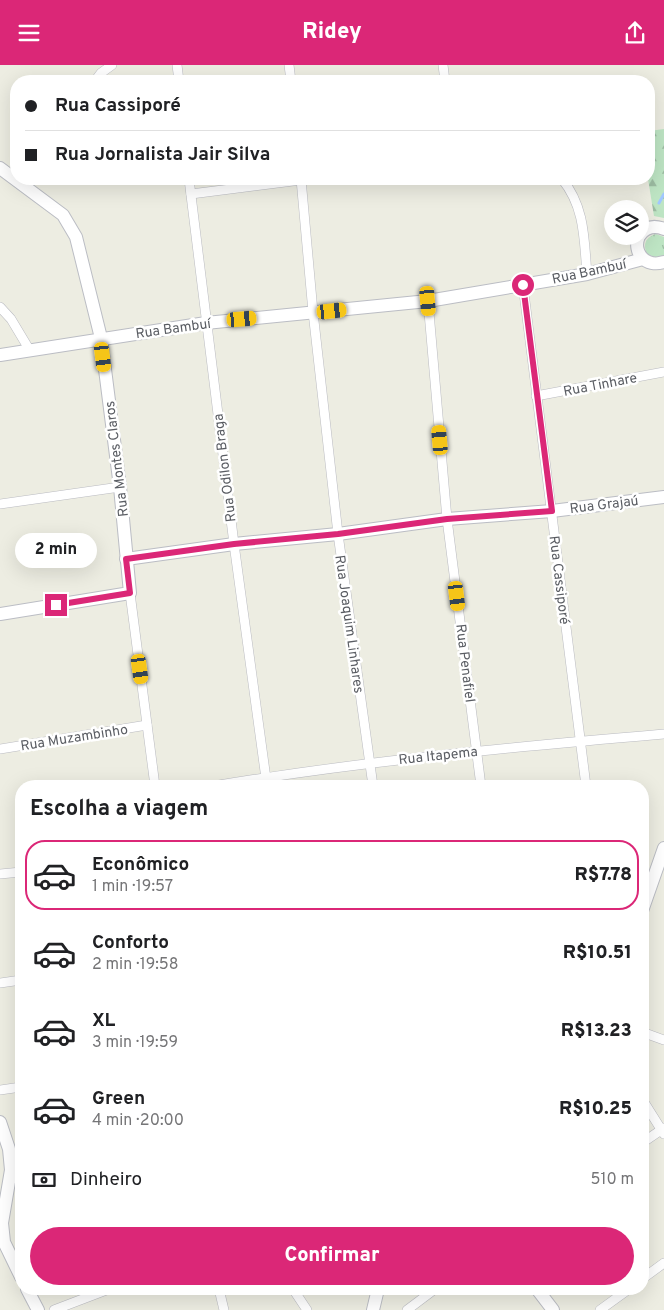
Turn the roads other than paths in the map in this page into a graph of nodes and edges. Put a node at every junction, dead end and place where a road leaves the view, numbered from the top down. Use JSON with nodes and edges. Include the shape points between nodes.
{"nodes":[{"id":1,"x":112,"y":65,"type":"edge"},
{"id":2,"x":100,"y":75,"type":"edge"},
{"id":3,"x":25,"y":185,"type":"edge"},
{"id":4,"x":190,"y":185,"type":"edge"},
{"id":5,"x":258,"y":185,"type":"edge"},
{"id":6,"x":303,"y":185,"type":"edge"},
{"id":7,"x":567,"y":185,"type":"edge"},
{"id":8,"x":191,"y":194,"type":"junction"},
{"id":9,"x":649,"y":228,"type":"edge"},
{"id":10,"x":664,"y":229,"type":"edge"},
{"id":11,"x":637,"y":245,"type":"edge"},
{"id":12,"x":643,"y":259,"type":"junction"},
{"id":13,"x":662,"y":266,"type":"edge"},
{"id":14,"x":587,"y":273,"type":"junction"},
{"id":15,"x":523,"y":285,"type":"junction"},
{"id":16,"x":428,"y":301,"type":"junction"},
{"id":17,"x":0,"y":307,"type":"edge"},
{"id":18,"x":313,"y":312,"type":"junction"},
{"id":19,"x":206,"y":323,"type":"junction"},
{"id":20,"x":101,"y":338,"type":"junction"},
{"id":21,"x":29,"y":349,"type":"junction"},
{"id":22,"x":0,"y":355,"type":"edge"},
{"id":23,"x":664,"y":372,"type":"edge"},
{"id":24,"x":536,"y":396,"type":"junction"},
{"id":25,"x":120,"y":487,"type":"junction"},
{"id":26,"x":664,"y":497,"type":"edge"},
{"id":27,"x":0,"y":504,"type":"edge"},
{"id":28,"x":552,"y":511,"type":"junction"},
{"id":29,"x":447,"y":519,"type":"junction"},
{"id":30,"x":338,"y":534,"type":"junction"},
{"id":31,"x":234,"y":544,"type":"junction"},
{"id":32,"x":126,"y":559,"type":"junction"},
{"id":33,"x":130,"y":593,"type":"junction"},
{"id":34,"x":0,"y":614,"type":"edge"},
{"id":35,"x":148,"y":725,"type":"junction"},
{"id":36,"x":664,"y":734,"type":"edge"},
{"id":37,"x":580,"y":741,"type":"junction"},
{"id":38,"x":0,"y":749,"type":"edge"},
{"id":39,"x":477,"y":751,"type":"junction"},
{"id":40,"x":370,"y":763,"type":"junction"},
{"id":41,"x":153,"y":780,"type":"edge"},
{"id":42,"x":266,"y":780,"type":"edge"},
{"id":43,"x":277,"y":780,"type":"edge"},
{"id":44,"x":372,"y":780,"type":"edge"},
{"id":45,"x":480,"y":780,"type":"edge"},
{"id":46,"x":585,"y":780,"type":"edge"},
{"id":47,"x":664,"y":848,"type":"edge"},
{"id":48,"x":15,"y":873,"type":"edge"},
{"id":49,"x":0,"y":874,"type":"edge"},
{"id":50,"x":649,"y":891,"type":"edge"},
{"id":51,"x":15,"y":981,"type":"edge"},
{"id":52,"x":0,"y":983,"type":"edge"},
{"id":53,"x":649,"y":1035,"type":"edge"},
{"id":54,"x":664,"y":1040,"type":"edge"},
{"id":55,"x":15,"y":1088,"type":"edge"},
{"id":56,"x":0,"y":1090,"type":"edge"},
{"id":57,"x":649,"y":1110,"type":"edge"},
{"id":58,"x":0,"y":1122,"type":"edge"},
{"id":59,"x":663,"y":1131,"type":"edge"},
{"id":60,"x":649,"y":1139,"type":"edge"},
{"id":61,"x":2,"y":1205,"type":"edge"},
{"id":62,"x":664,"y":1263,"type":"edge"},
{"id":63,"x":15,"y":1265,"type":"edge"},
{"id":64,"x":649,"y":1274,"type":"edge"},
{"id":65,"x":30,"y":1295,"type":"edge"},
{"id":66,"x":93,"y":1295,"type":"edge"},
{"id":67,"x":220,"y":1295,"type":"edge"},
{"id":68,"x":297,"y":1295,"type":"edge"},
{"id":69,"x":377,"y":1295,"type":"edge"},
{"id":70,"x":427,"y":1295,"type":"edge"},
{"id":71,"x":542,"y":1295,"type":"edge"},
{"id":72,"x":621,"y":1295,"type":"edge"},
{"id":73,"x":38,"y":1310,"type":"edge"},
{"id":74,"x":54,"y":1310,"type":"edge"},
{"id":75,"x":224,"y":1310,"type":"edge"},
{"id":76,"x":307,"y":1310,"type":"edge"},
{"id":77,"x":373,"y":1310,"type":"edge"},
{"id":78,"x":407,"y":1310,"type":"edge"},
{"id":79,"x":553,"y":1310,"type":"edge"},
{"id":80,"x":600,"y":1310,"type":"edge"}],
"edges":[{"from":1,"to":2,"type":"street"},
{"from":3,"to":20,"type":"street","name":"Rua Montes Claros","via":[[63,215],[76,237]]},
{"from":4,"to":8,"type":"street","name":"Rua Odilon Braga"},
{"from":5,"to":8,"type":"street"},
{"from":6,"to":18,"type":"street","name":"Rua Joaquim Linhares"},
{"from":7,"to":14,"type":"street","via":[[582,218]]},
{"from":8,"to":19,"type":"street","name":"Rua Odilon Braga"},
{"from":9,"to":10,"type":"street"},
{"from":11,"to":12,"type":"street"},
{"from":12,"to":13,"type":"street"},
{"from":12,"to":14,"type":"street","name":"Rua Bambuí"},
{"from":14,"to":15,"type":"street","name":"Rua Bambuí"},
{"from":15,"to":16,"type":"street","name":"Rua Bambuí"},
{"from":15,"to":24,"type":"street","name":"Rua Cassiporé"},
{"from":16,"to":18,"type":"street","name":"Rua Bambuí"},
{"from":16,"to":29,"type":"street","name":"Rua Penafiel"},
{"from":17,"to":21,"type":"street"},
{"from":18,"to":19,"type":"street","name":"Rua Bambuí"},
{"from":18,"to":30,"type":"street","name":"Rua Joaquim Linhares"},
{"from":19,"to":20,"type":"street","name":"Rua Bambuí"},
{"from":19,"to":31,"type":"street","name":"Rua Odilon Braga"},
{"from":20,"to":21,"type":"street","name":"Rua Bambuí"},
{"from":20,"to":25,"type":"street","name":"Rua Montes Claros"},
{"from":21,"to":22,"type":"street","name":"Rua Bambuí"},
{"from":23,"to":24,"type":"street","name":"Rua Tinhare"},
{"from":24,"to":28,"type":"street","name":"Rua Cassiporé"},
{"from":25,"to":27,"type":"street"},
{"from":25,"to":32,"type":"street","name":"Rua Montes Claros"},
{"from":26,"to":28,"type":"street","name":"Rua Grajaú"},
{"from":28,"to":29,"type":"street","name":"Rua Grajaú"},
{"from":28,"to":37,"type":"street","name":"Rua Cassiporé"},
{"from":29,"to":30,"type":"street","name":"Rua Grajaú"},
{"from":29,"to":39,"type":"street","name":"Rua Penafiel"},
{"from":30,"to":31,"type":"street","name":"Rua Grajaú"},
{"from":30,"to":40,"type":"street","name":"Rua Joaquim Linhares"},
{"from":31,"to":32,"type":"street","name":"Rua Grajaú"},
{"from":31,"to":42,"type":"street","name":"Rua Odilon Braga"},
{"from":32,"to":33,"type":"street","name":"Rua Montes Claros"},
{"from":33,"to":34,"type":"street"},
{"from":33,"to":35,"type":"street","name":"Rua Montes Claros"},
{"from":35,"to":38,"type":"street","name":"Rua Muzambinho"},
{"from":35,"to":41,"type":"street","name":"Rua Montes Claros"},
{"from":36,"to":37,"type":"street","name":"Rua Itapema"},
{"from":37,"to":39,"type":"street","name":"Rua Itapema"},
{"from":37,"to":46,"type":"street","name":"Rua Cassiporé"},
{"from":39,"to":40,"type":"street","name":"Rua Itapema"},
{"from":39,"to":45,"type":"street","name":"Rua Penafiel"},
{"from":40,"to":43,"type":"street","name":"Rua Itapema"},
{"from":40,"to":44,"type":"street","name":"Rua Joaquim Linhares"},
{"from":47,"to":50,"type":"street"},
{"from":48,"to":49,"type":"street"},
{"from":51,"to":52,"type":"street"},
{"from":53,"to":54,"type":"street"},
{"from":55,"to":56,"type":"street"},
{"from":57,"to":59,"type":"street"},
{"from":58,"to":61,"type":"street","via":[[9,1149],[11,1170]]},
{"from":59,"to":60,"type":"street"},
{"from":61,"to":63,"type":"street","via":[[4,1242]]},
{"from":62,"to":64,"type":"street"},
{"from":65,"to":73,"type":"street"},
{"from":66,"to":74,"type":"street"},
{"from":67,"to":75,"type":"street"},
{"from":68,"to":76,"type":"street"},
{"from":69,"to":77,"type":"street"},
{"from":70,"to":78,"type":"street"},
{"from":71,"to":79,"type":"street"},
{"from":72,"to":80,"type":"street"}]}
